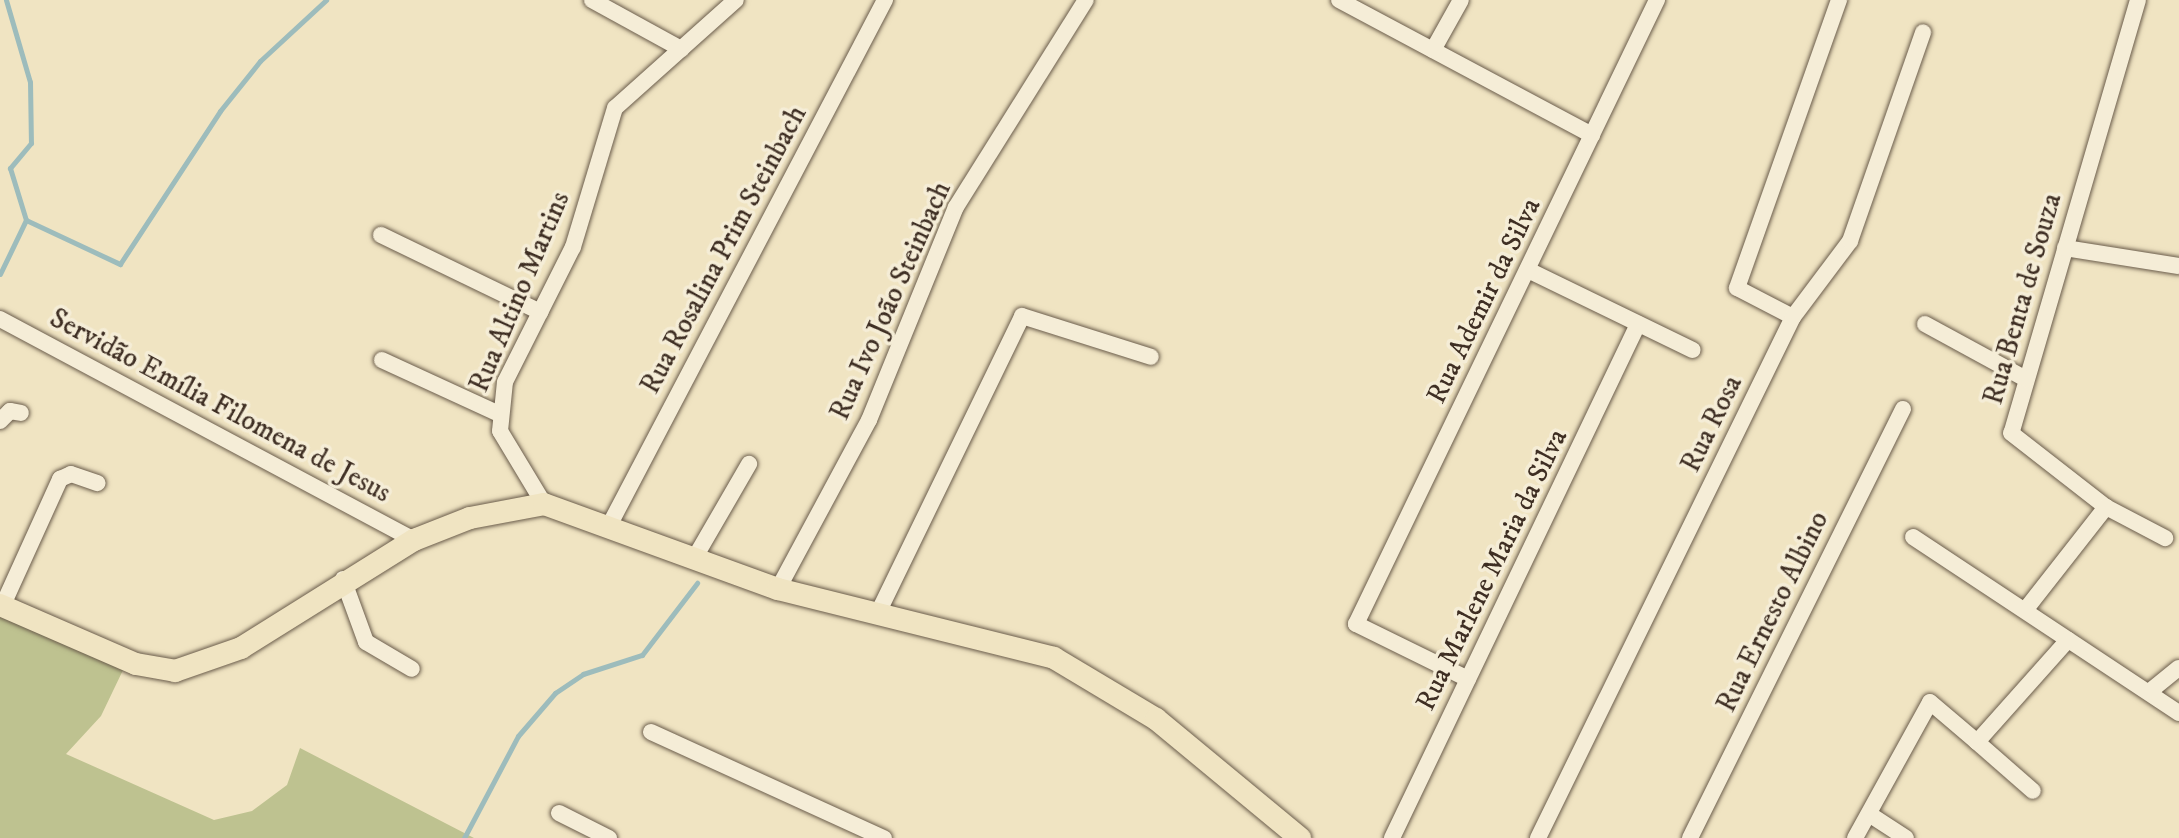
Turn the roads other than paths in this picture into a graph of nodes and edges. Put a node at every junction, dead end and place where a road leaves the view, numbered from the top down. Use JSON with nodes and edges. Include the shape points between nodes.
{"nodes":[{"id":1,"x":592,"y":0,"type":"edge"},
{"id":2,"x":736,"y":0,"type":"edge"},
{"id":3,"x":885,"y":0,"type":"edge"},
{"id":4,"x":1086,"y":0,"type":"edge"},
{"id":5,"x":1339,"y":0,"type":"edge"},
{"id":6,"x":1461,"y":0,"type":"edge"},
{"id":7,"x":1657,"y":0,"type":"edge"},
{"id":8,"x":1839,"y":0,"type":"edge"},
{"id":9,"x":2138,"y":0,"type":"edge"},
{"id":10,"x":1923,"y":32,"type":"dead end"},
{"id":11,"x":681,"y":49,"type":"junction"},
{"id":12,"x":1433,"y":50,"type":"junction"},
{"id":13,"x":1592,"y":135,"type":"junction"},
{"id":14,"x":381,"y":235,"type":"dead end"},
{"id":15,"x":2065,"y":248,"type":"junction"},
{"id":16,"x":2179,"y":266,"type":"edge"},
{"id":17,"x":1528,"y":270,"type":"junction"},
{"id":18,"x":540,"y":312,"type":"junction"},
{"id":19,"x":1793,"y":317,"type":"junction"},
{"id":20,"x":0,"y":319,"type":"edge"},
{"id":21,"x":1638,"y":324,"type":"junction"},
{"id":22,"x":1925,"y":324,"type":"dead end"},
{"id":23,"x":1693,"y":350,"type":"dead end"},
{"id":24,"x":1151,"y":357,"type":"dead end"},
{"id":25,"x":382,"y":360,"type":"dead end"},
{"id":26,"x":2026,"y":379,"type":"junction"},
{"id":27,"x":1903,"y":409,"type":"dead end"},
{"id":28,"x":21,"y":413,"type":"dead end"},
{"id":29,"x":497,"y":413,"type":"junction"},
{"id":30,"x":0,"y":421,"type":"edge"},
{"id":31,"x":749,"y":464,"type":"dead end"},
{"id":32,"x":97,"y":483,"type":"dead end"},
{"id":33,"x":544,"y":504,"type":"junction"},
{"id":34,"x":2106,"y":507,"type":"junction"},
{"id":35,"x":610,"y":524,"type":"junction"},
{"id":36,"x":1913,"y":537,"type":"dead end"},
{"id":37,"x":2165,"y":538,"type":"dead end"},
{"id":38,"x":414,"y":540,"type":"junction"},
{"id":39,"x":694,"y":559,"type":"junction"},
{"id":40,"x":343,"y":579,"type":"junction"},
{"id":41,"x":778,"y":589,"type":"junction"},
{"id":42,"x":1,"y":606,"type":"edge"},
{"id":43,"x":2026,"y":609,"type":"junction"},
{"id":44,"x":878,"y":613,"type":"junction"},
{"id":45,"x":2068,"y":640,"type":"junction"},
{"id":46,"x":2179,"y":668,"type":"edge"},
{"id":47,"x":412,"y":669,"type":"dead end"},
{"id":48,"x":1468,"y":679,"type":"junction"},
{"id":49,"x":2149,"y":692,"type":"junction"},
{"id":50,"x":2179,"y":713,"type":"edge"},
{"id":51,"x":651,"y":732,"type":"dead end"},
{"id":52,"x":1977,"y":742,"type":"junction"},
{"id":53,"x":2033,"y":791,"type":"dead end"},
{"id":54,"x":559,"y":813,"type":"dead end"},
{"id":55,"x":1869,"y":814,"type":"junction"},
{"id":56,"x":609,"y":838,"type":"edge"},
{"id":57,"x":884,"y":838,"type":"edge"},
{"id":58,"x":1300,"y":838,"type":"edge"},
{"id":59,"x":1392,"y":838,"type":"edge"},
{"id":60,"x":1538,"y":838,"type":"edge"},
{"id":61,"x":1690,"y":838,"type":"edge"},
{"id":62,"x":1855,"y":838,"type":"edge"},
{"id":63,"x":1906,"y":838,"type":"edge"}],
"edges":[{"from":1,"to":11,"type":"street"},
{"from":2,"to":11,"type":"street","name":"Rua Altino Martins"},
{"from":3,"to":35,"type":"street","name":"Rua Rosalina Prim Steinbach"},
{"from":4,"to":41,"type":"street","name":"Rua Ivo João Steinbach","via":[[956,207],[869,420]]},
{"from":5,"to":12,"type":"street"},
{"from":6,"to":12,"type":"street"},
{"from":7,"to":13,"type":"street","name":"Rua Ademir da Silva"},
{"from":8,"to":19,"type":"street","via":[[1737,288]]},
{"from":9,"to":15,"type":"street","name":"Rua Benta de Souza"},
{"from":10,"to":19,"type":"street","name":"Rua Rosa","via":[[1850,241]]},
{"from":11,"to":18,"type":"street","name":"Rua Altino Martins","via":[[615,108],[581,227]]},
{"from":12,"to":13,"type":"street"},
{"from":13,"to":17,"type":"street","name":"Rua Ademir da Silva"},
{"from":14,"to":18,"type":"street"},
{"from":15,"to":16,"type":"street"},
{"from":15,"to":26,"type":"street","name":"Rua Benta de Souza"},
{"from":17,"to":21,"type":"street"},
{"from":17,"to":48,"type":"street","name":"Rua Ademir da Silva","via":[[1356,624]]},
{"from":18,"to":29,"type":"street","name":"Rua Altino Martins"},
{"from":19,"to":60,"type":"street","name":"Rua Rosa"},
{"from":20,"to":38,"type":"street","name":"Servidão Emília Filomena de Jesus"},
{"from":21,"to":23,"type":"street"},
{"from":21,"to":48,"type":"street","name":"Rua Marlene Maria da Silva"},
{"from":22,"to":26,"type":"street"},
{"from":24,"to":44,"type":"street","via":[[1022,316]]},
{"from":25,"to":29,"type":"street"},
{"from":26,"to":34,"type":"street","name":"Rua Benta de Souza","via":[[2011,433]]},
{"from":27,"to":61,"type":"street","name":"Rua Ernesto Albino"},
{"from":28,"to":30,"type":"street","via":[[10,411]]},
{"from":29,"to":33,"type":"street","name":"Rua Altino Martins","via":[[506,445]]},
{"from":31,"to":39,"type":"street"},
{"from":32,"to":42,"type":"street","via":[[71,474],[60,479]]},
{"from":33,"to":35,"type":"main road"},
{"from":33,"to":38,"type":"main road","via":[[470,518]]},
{"from":34,"to":37,"type":"street","name":"Rua Benta de Souza"},
{"from":34,"to":43,"type":"street"},
{"from":35,"to":39,"type":"main road"},
{"from":36,"to":43,"type":"street"},
{"from":38,"to":40,"type":"main road"},
{"from":39,"to":41,"type":"main road"},
{"from":40,"to":42,"type":"main road","via":[[241,648],[175,671],[136,664]]},
{"from":40,"to":47,"type":"street","via":[[366,642]]},
{"from":41,"to":44,"type":"main road"},
{"from":43,"to":45,"type":"street"},
{"from":44,"to":58,"type":"main road","via":[[1018,644],[1092,677],[1184,740]]},
{"from":45,"to":49,"type":"street"},
{"from":45,"to":52,"type":"street"},
{"from":46,"to":49,"type":"street"},
{"from":48,"to":59,"type":"street","name":"Rua Marlene Maria da Silva"},
{"from":49,"to":50,"type":"street"},
{"from":51,"to":57,"type":"street"},
{"from":52,"to":53,"type":"street"},
{"from":52,"to":55,"type":"street","via":[[1930,702]]},
{"from":54,"to":56,"type":"street"},
{"from":55,"to":62,"type":"street"},
{"from":55,"to":63,"type":"street"}]}
